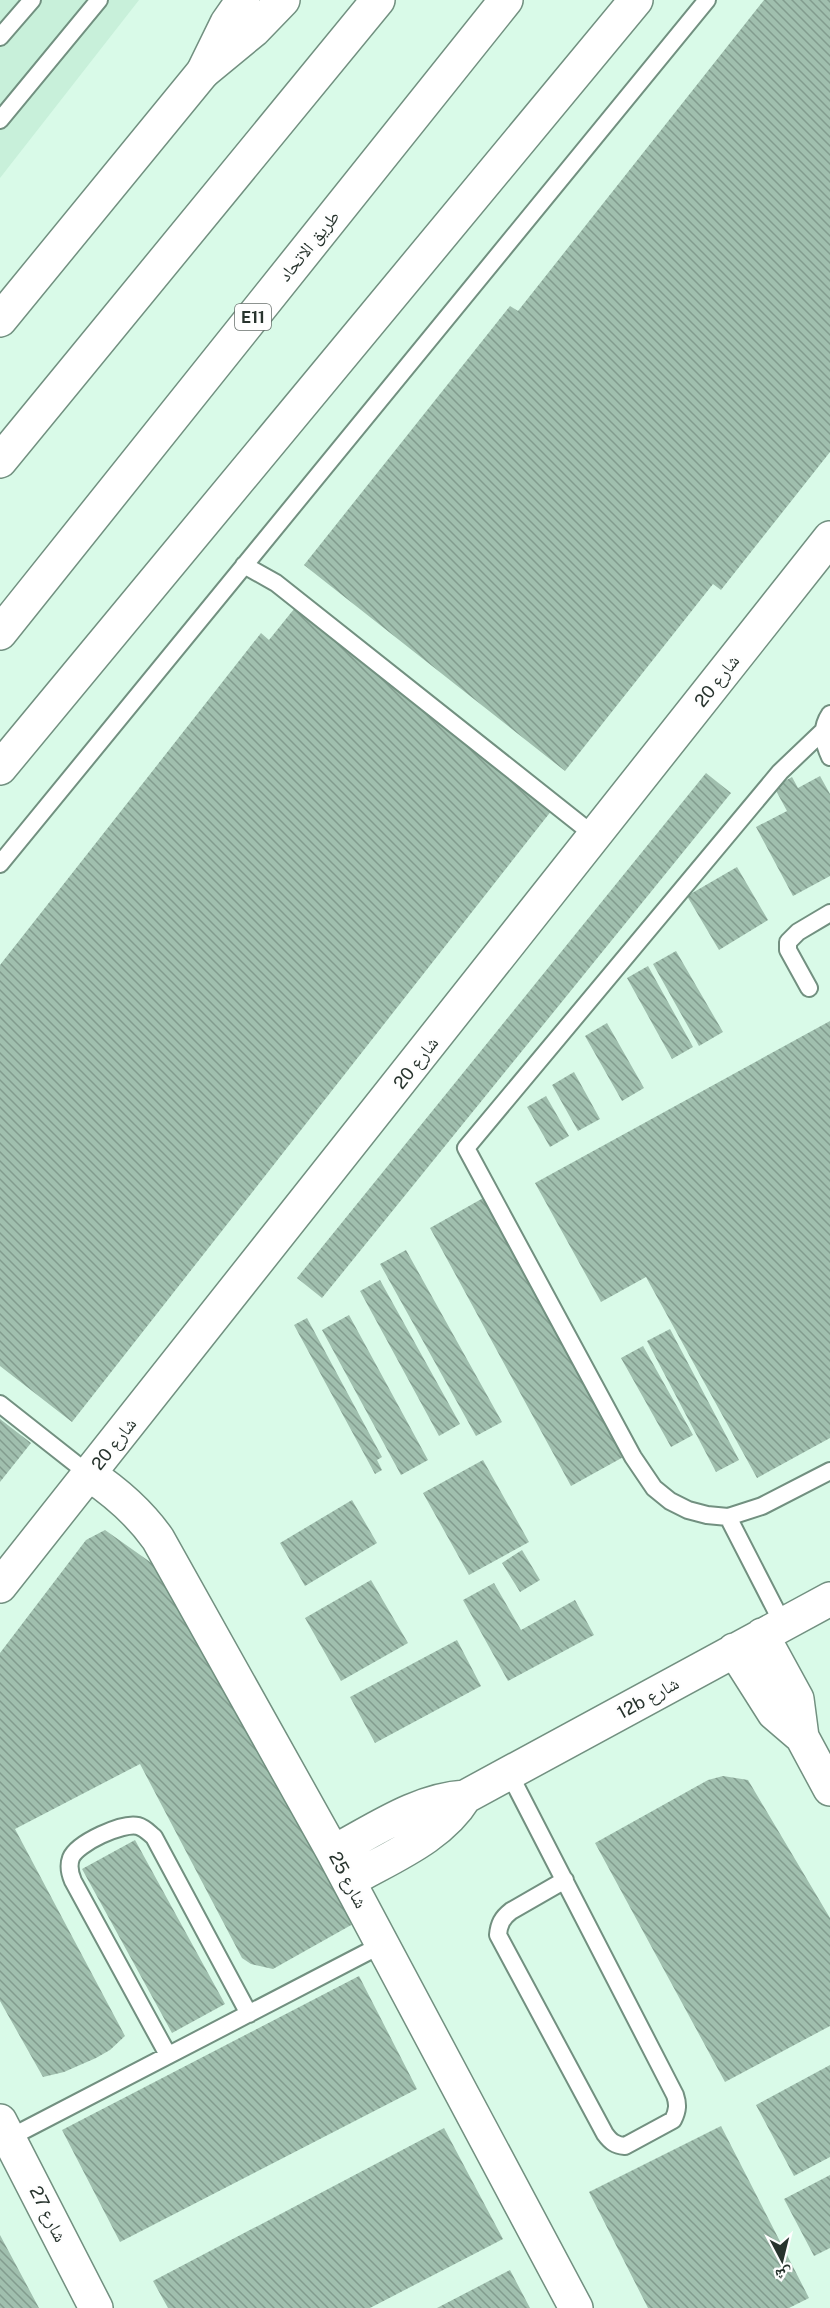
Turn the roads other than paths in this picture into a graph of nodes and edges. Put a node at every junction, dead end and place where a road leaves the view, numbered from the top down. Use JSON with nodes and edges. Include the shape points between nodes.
{"nodes":[{"id":1,"x":32,"y":0,"type":"edge"},
{"id":2,"x":99,"y":0,"type":"edge"},
{"id":3,"x":243,"y":0,"type":"edge"},
{"id":4,"x":283,"y":0,"type":"edge"},
{"id":5,"x":378,"y":0,"type":"edge"},
{"id":6,"x":506,"y":0,"type":"edge"},
{"id":7,"x":636,"y":0,"type":"edge"},
{"id":8,"x":707,"y":0,"type":"edge"},
{"id":9,"x":0,"y":37,"type":"edge"},
{"id":10,"x":203,"y":72,"type":"junction"},
{"id":11,"x":0,"y":120,"type":"edge"},
{"id":12,"x":0,"y":320,"type":"edge"},
{"id":13,"x":0,"y":461,"type":"edge"},
{"id":14,"x":830,"y":538,"type":"edge"},
{"id":15,"x":244,"y":565,"type":"junction"},
{"id":16,"x":0,"y":633,"type":"edge"},
{"id":17,"x":830,"y":714,"type":"edge"},
{"id":18,"x":823,"y":731,"type":"junction"},
{"id":19,"x":830,"y":757,"type":"edge"},
{"id":20,"x":0,"y":768,"type":"edge"},
{"id":21,"x":595,"y":836,"type":"junction"},
{"id":22,"x":0,"y":864,"type":"edge"},
{"id":23,"x":830,"y":913,"type":"edge"},
{"id":24,"x":809,"y":988,"type":"dead end"},
{"id":25,"x":0,"y":1404,"type":"edge"},
{"id":26,"x":830,"y":1471,"type":"edge"},
{"id":27,"x":90,"y":1475,"type":"junction"},
{"id":28,"x":728,"y":1517,"type":"junction"},
{"id":29,"x":0,"y":1586,"type":"edge"},
{"id":30,"x":830,"y":1599,"type":"edge"},
{"id":31,"x":760,"y":1636,"type":"junction"},
{"id":32,"x":509,"y":1773,"type":"junction"},
{"id":33,"x":830,"y":1789,"type":"edge"},
{"id":34,"x":465,"y":1797,"type":"junction"},
{"id":35,"x":333,"y":1852,"type":"junction"},
{"id":36,"x":565,"y":1880,"type":"junction"},
{"id":37,"x":349,"y":1881,"type":"junction"},
{"id":38,"x":381,"y":1945,"type":"junction"},
{"id":39,"x":249,"y":2014,"type":"junction"},
{"id":40,"x":168,"y":2055,"type":"junction"},
{"id":41,"x":4,"y":2129,"type":"edge"},
{"id":42,"x":96,"y":2308,"type":"edge"},
{"id":43,"x":576,"y":2308,"type":"edge"}],
"edges":[{"from":1,"to":9,"type":"lane"},
{"from":2,"to":11,"type":"lane"},
{"from":3,"to":10,"type":"main road"},
{"from":4,"to":10,"type":"main road"},
{"from":5,"to":13,"type":"main road"},
{"from":6,"to":16,"type":"main road","name":"طريق الاتحاد","number":"E11"},
{"from":7,"to":20,"type":"main road"},
{"from":8,"to":15,"type":"lane"},
{"from":10,"to":12,"type":"main road"},
{"from":14,"to":21,"type":"main road","name":"شارع 20"},
{"from":15,"to":21,"type":"lane","via":[[276,583]]},
{"from":15,"to":22,"type":"lane"},
{"from":17,"to":18,"type":"lane"},
{"from":18,"to":19,"type":"lane"},
{"from":18,"to":28,"type":"lane","via":[[780,772],[466,1148],[642,1472],[670,1501],[688,1510]]},
{"from":21,"to":27,"type":"main road","name":"شارع 20"},
{"from":23,"to":24,"type":"lane","via":[[788,942],[788,950]]},
{"from":25,"to":27,"type":"lane"},
{"from":26,"to":28,"type":"lane","via":[[762,1506]]},
{"from":27,"to":29,"type":"main road","name":"شارع 20"},
{"from":27,"to":35,"type":"main road","name":"شارع 25","via":[[128,1503],[158,1539]]},
{"from":28,"to":31,"type":"lane"},
{"from":30,"to":31,"type":"main road","name":"12b شارع"},
{"from":31,"to":32,"type":"main road","name":"12b شارع"},
{"from":31,"to":33,"type":"main road","via":[[774,1713],[802,1737]]},
{"from":32,"to":34,"type":"main road","name":"12b شارع"},
{"from":32,"to":36,"type":"lane"},
{"from":34,"to":35,"type":"main road","name":"12b شارع","via":[[429,1803]]},
{"from":34,"to":37,"type":"main road","name":"12b شارع","via":[[456,1812],[435,1831]]},
{"from":35,"to":37,"type":"main road","name":"شارع 25"},
{"from":36,"to":36,"type":"lane","via":[[678,2103],[673,2120],[625,2146],[610,2141],[605,2134],[498,1935],[503,1917]]},
{"from":37,"to":38,"type":"main road","name":"شارع 25"},
{"from":38,"to":39,"type":"lane"},
{"from":38,"to":43,"type":"main road","name":"شارع 25"},
{"from":39,"to":40,"type":"lane"},
{"from":39,"to":40,"type":"lane","via":[[154,1837],[139,1826],[121,1826],[83,1845],[71,1857],[73,1881]]},
{"from":40,"to":41,"type":"lane"},
{"from":41,"to":42,"type":"main road","name":"شارع 27"}]}
